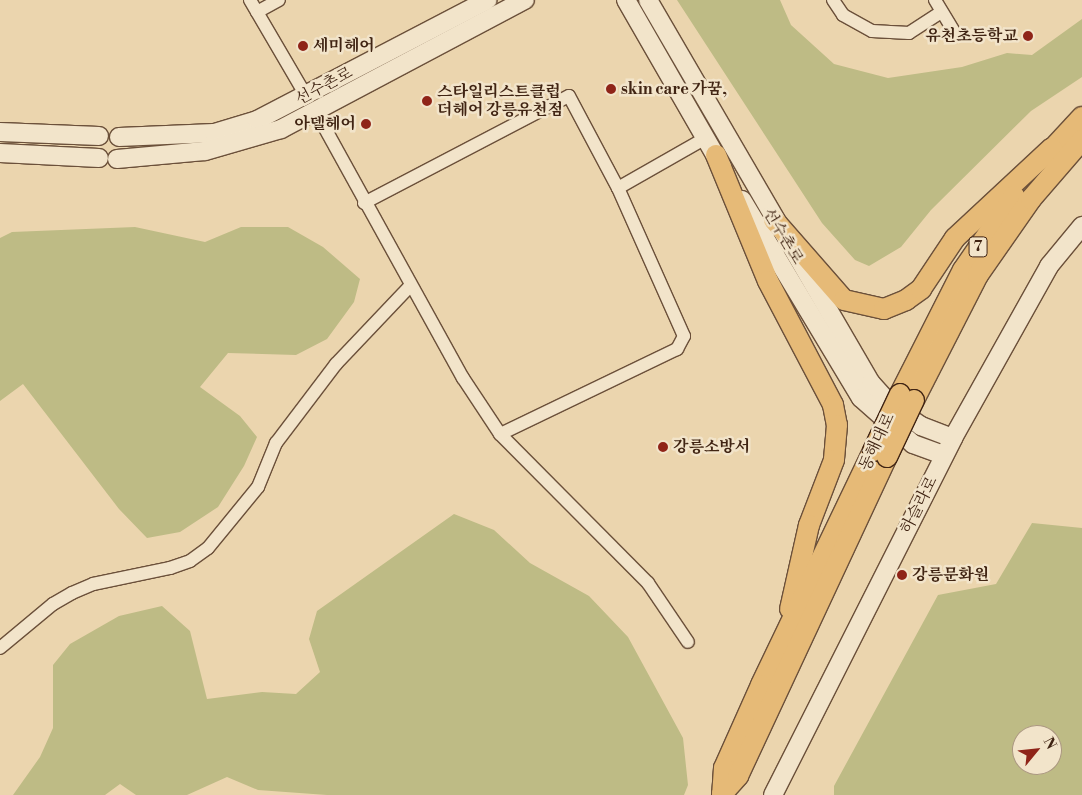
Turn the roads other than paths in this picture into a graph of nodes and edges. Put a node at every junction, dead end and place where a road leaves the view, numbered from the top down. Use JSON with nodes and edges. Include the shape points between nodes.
{"nodes":[{"id":1,"x":250,"y":0,"type":"edge"},
{"id":2,"x":279,"y":0,"type":"edge"},
{"id":3,"x":488,"y":0,"type":"edge"},
{"id":4,"x":525,"y":0,"type":"edge"},
{"id":5,"x":626,"y":0,"type":"edge"},
{"id":6,"x":648,"y":0,"type":"edge"},
{"id":7,"x":833,"y":0,"type":"edge"},
{"id":8,"x":935,"y":0,"type":"edge"},
{"id":9,"x":257,"y":12,"type":"junction"},
{"id":10,"x":941,"y":12,"type":"junction"},
{"id":11,"x":954,"y":32,"type":"dead end"},
{"id":12,"x":306,"y":96,"type":"junction"},
{"id":13,"x":316,"y":112,"type":"junction"},
{"id":14,"x":1082,"y":117,"type":"edge"},
{"id":15,"x":0,"y":132,"type":"edge"},
{"id":16,"x":99,"y":136,"type":"junction"},
{"id":17,"x":119,"y":137,"type":"junction"},
{"id":18,"x":1082,"y":140,"type":"edge"},
{"id":19,"x":710,"y":147,"type":"junction"},
{"id":20,"x":1052,"y":148,"type":"junction"},
{"id":21,"x":0,"y":153,"type":"edge"},
{"id":22,"x":98,"y":158,"type":"junction"},
{"id":23,"x":117,"y":158,"type":"junction"},
{"id":24,"x":618,"y":188,"type":"junction"},
{"id":25,"x":364,"y":203,"type":"junction"},
{"id":26,"x":774,"y":220,"type":"junction"},
{"id":27,"x":1082,"y":226,"type":"edge"},
{"id":28,"x":410,"y":286,"type":"junction"},
{"id":29,"x":907,"y":397,"type":"junction"},
{"id":30,"x":500,"y":434,"type":"junction"},
{"id":31,"x":953,"y":438,"type":"junction"},
{"id":32,"x":880,"y":454,"type":"junction"},
{"id":33,"x":944,"y":455,"type":"junction"},
{"id":34,"x":688,"y":642,"type":"dead end"},
{"id":35,"x":781,"y":646,"type":"junction"},
{"id":36,"x":0,"y":648,"type":"edge"},
{"id":37,"x":721,"y":794,"type":"edge"},
{"id":38,"x":773,"y":795,"type":"edge"}],
"edges":[{"from":1,"to":9,"type":"street"},
{"from":2,"to":9,"type":"street"},
{"from":3,"to":12,"type":"street","name":"선수촌로"},
{"from":4,"to":13,"type":"street","name":"선수촌로"},
{"from":5,"to":19,"type":"street","name":"선수촌로"},
{"from":6,"to":26,"type":"street","name":"선수촌로"},
{"from":7,"to":10,"type":"street","via":[[843,15],[872,31],[909,33]]},
{"from":8,"to":10,"type":"street"},
{"from":9,"to":12,"type":"street"},
{"from":10,"to":11,"type":"street"},
{"from":12,"to":13,"type":"street"},
{"from":12,"to":17,"type":"street","name":"선수촌로","via":[[257,120],[214,133]]},
{"from":13,"to":23,"type":"street","name":"선수촌로","via":[[282,129],[205,151]]},
{"from":13,"to":25,"type":"street","name":"선수촌로"},
{"from":14,"to":20,"type":"main road","name":"동해대로","number":"7"},
{"from":15,"to":16,"type":"street"},
{"from":16,"to":17,"type":"street","via":[[110,133]]},
{"from":16,"to":22,"type":"street","via":[[94,147]]},
{"from":17,"to":23,"type":"street","via":[[123,148]]},
{"from":18,"to":29,"type":"main road","name":"동해대로","number":"7","via":[[1031,199],[984,267]]},
{"from":19,"to":24,"type":"street"},
{"from":19,"to":33,"type":"street","name":"선수촌로","via":[[861,398],[912,444]]},
{"from":19,"to":35,"type":"main road","via":[[768,281],[833,405],[837,425],[834,460],[809,525]]},
{"from":20,"to":26,"type":"main road","via":[[955,238],[921,289],[906,300],[884,309],[844,300]]},
{"from":20,"to":29,"type":"main road","name":"동해대로","number":"7","via":[[997,218],[963,270]]},
{"from":21,"to":22,"type":"street"},
{"from":22,"to":23,"type":"street","via":[[108,162]]},
{"from":24,"to":25,"type":"street","via":[[569,96]]},
{"from":24,"to":30,"type":"street","via":[[684,336],[677,349]]},
{"from":25,"to":28,"type":"street","name":"선수촌로"},
{"from":26,"to":31,"type":"street","name":"선수촌로","via":[[871,383],[891,404],[921,426]]},
{"from":27,"to":31,"type":"street","name":"하슬라로","via":[[1049,266]]},
{"from":28,"to":30,"type":"street","name":"선수촌로","via":[[463,378]]},
{"from":28,"to":36,"type":"street","via":[[330,372],[276,443],[258,486],[208,548],[190,561],[170,568],[93,584],[72,593],[52,604]]},
{"from":29,"to":32,"type":"main road","name":"동해대로","number":"7","bridge":true},
{"from":30,"to":34,"type":"street","name":"선수촌로","via":[[648,583]]},
{"from":31,"to":33,"type":"street","name":"하슬라로"},
{"from":32,"to":35,"type":"main road","name":"동해대로","number":"7"},
{"from":32,"to":37,"type":"main road","name":"동해대로","number":"7","via":[[738,776]]},
{"from":33,"to":38,"type":"street","name":"하슬라로"},
{"from":35,"to":37,"type":"main road","name":"동해대로","number":"7","via":[[724,768]]}]}
